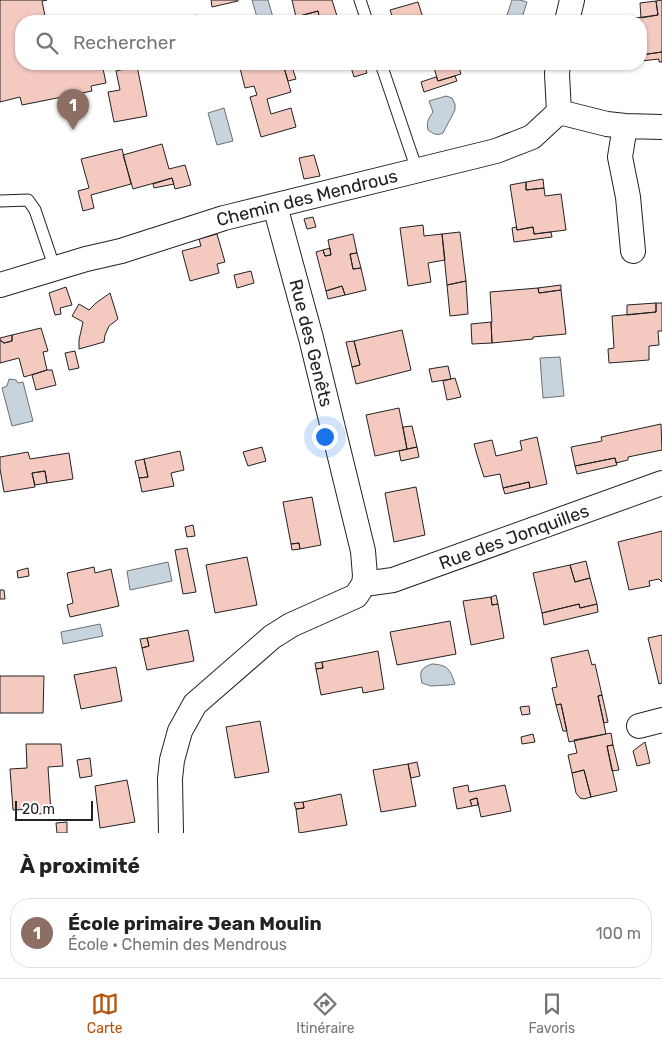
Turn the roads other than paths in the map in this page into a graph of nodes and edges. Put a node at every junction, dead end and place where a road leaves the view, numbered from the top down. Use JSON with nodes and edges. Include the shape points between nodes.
{"nodes":[{"id":1,"x":360,"y":0,"type":"edge"},
{"id":2,"x":572,"y":0,"type":"edge"},
{"id":3,"x":365,"y":15,"type":"edge"},
{"id":4,"x":568,"y":15,"type":"edge"},
{"id":5,"x":383,"y":70,"type":"edge"},
{"id":6,"x":557,"y":70,"type":"edge"},
{"id":7,"x":559,"y":112,"type":"junction"},
{"id":8,"x":625,"y":126,"type":"junction"},
{"id":9,"x":662,"y":127,"type":"edge"},
{"id":10,"x":417,"y":170,"type":"junction"},
{"id":11,"x":0,"y":201,"type":"edge"},
{"id":12,"x":275,"y":206,"type":"junction"},
{"id":13,"x":633,"y":251,"type":"dead end"},
{"id":14,"x":55,"y":269,"type":"junction"},
{"id":15,"x":0,"y":285,"type":"edge"},
{"id":16,"x":662,"y":483,"type":"edge"},
{"id":17,"x":364,"y":584,"type":"junction"},
{"id":18,"x":662,"y":720,"type":"edge"},
{"id":19,"x":639,"y":726,"type":"dead end"},
{"id":20,"x":172,"y":833,"type":"edge"}],
"edges":[{"from":1,"to":3,"type":"lane"},
{"from":2,"to":4,"type":"street"},
{"from":5,"to":10,"type":"lane"},
{"from":6,"to":7,"type":"street"},
{"from":7,"to":8,"type":"street"},
{"from":7,"to":10,"type":"street","name":"Chemin des Mendrous","via":[[532,137],[496,151]]},
{"from":8,"to":9,"type":"street"},
{"from":8,"to":13,"type":"street","via":[[620,157],[628,196]]},
{"from":10,"to":12,"type":"street","name":"Chemin des Mendrous"},
{"from":11,"to":14,"type":"lane","via":[[28,200],[35,210]]},
{"from":12,"to":14,"type":"street","name":"Chemin des Mendrous","via":[[224,218]]},
{"from":12,"to":17,"type":"street","name":"Rue des Genêts","via":[[363,551]]},
{"from":14,"to":15,"type":"street","name":"Chemin des Mendrous"},
{"from":16,"to":17,"type":"street","name":"Rue des Jonquilles","via":[[393,580]]},
{"from":17,"to":20,"type":"street","via":[[356,596],[272,637],[195,704],[180,731],[172,760]]},
{"from":18,"to":19,"type":"street"}]}
